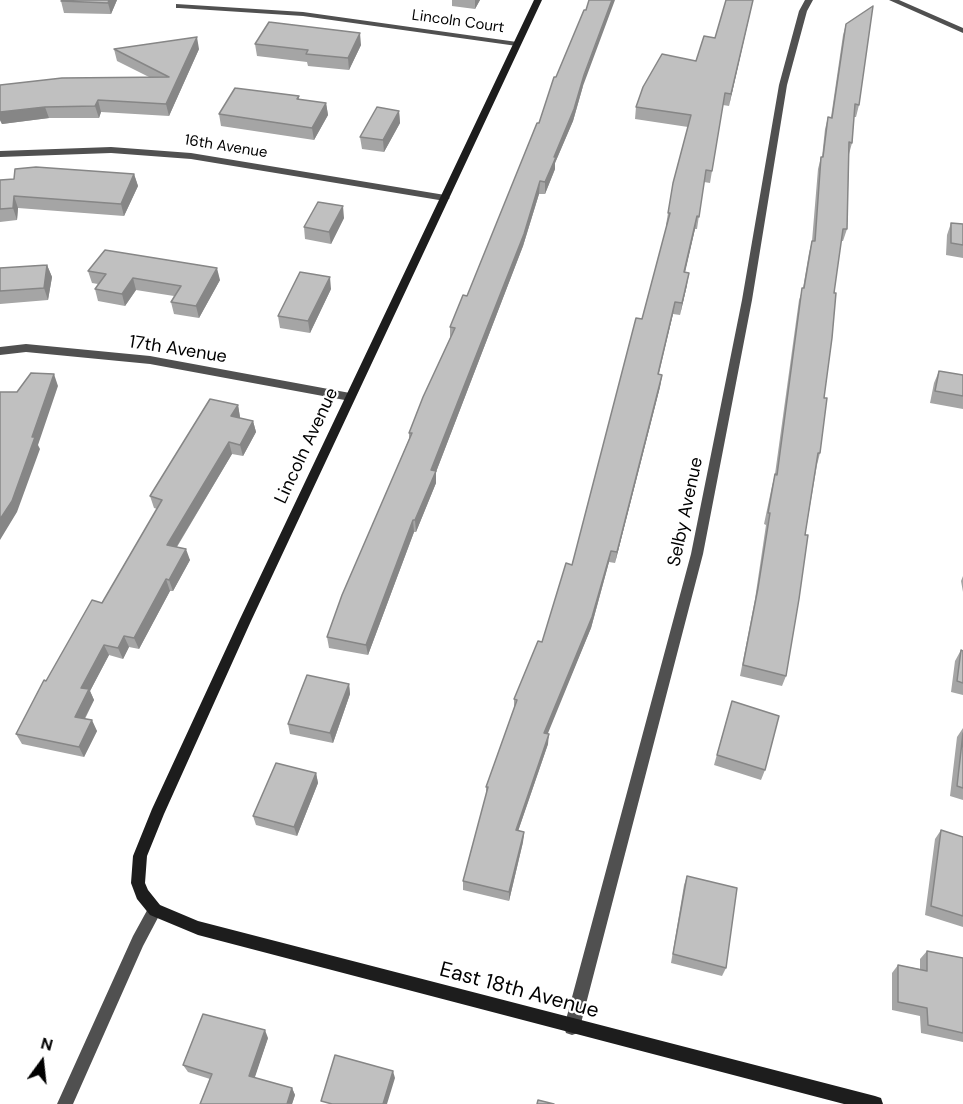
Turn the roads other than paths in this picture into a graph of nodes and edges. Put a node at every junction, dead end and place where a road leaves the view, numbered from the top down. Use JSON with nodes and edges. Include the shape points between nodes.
{"nodes":[{"id":1,"x":538,"y":0,"type":"edge"},
{"id":2,"x":809,"y":0,"type":"edge"},
{"id":3,"x":893,"y":0,"type":"edge"},
{"id":4,"x":179,"y":6,"type":"dead end"},
{"id":5,"x":963,"y":31,"type":"edge"},
{"id":6,"x":517,"y":44,"type":"junction"},
{"id":7,"x":0,"y":154,"type":"edge"},
{"id":8,"x":445,"y":198,"type":"junction"},
{"id":9,"x":0,"y":351,"type":"edge"},
{"id":10,"x":350,"y":397,"type":"junction"},
{"id":11,"x":155,"y":910,"type":"junction"},
{"id":12,"x":572,"y":1027,"type":"junction"},
{"id":13,"x":65,"y":1104,"type":"edge"},
{"id":14,"x":875,"y":1104,"type":"edge"}],
"edges":[{"from":1,"to":6,"type":"street","name":"Lincoln Avenue"},
{"from":2,"to":12,"type":"street","name":"Selby Avenue","via":[[783,85],[747,300],[697,554]]},
{"from":3,"to":5,"type":"street"},
{"from":4,"to":6,"type":"street","name":"Lincoln Court","via":[[303,14]]},
{"from":6,"to":8,"type":"street","name":"Lincoln Avenue"},
{"from":7,"to":8,"type":"street","name":"16th Avenue","via":[[111,150],[191,156]]},
{"from":8,"to":10,"type":"street","name":"Lincoln Avenue"},
{"from":9,"to":10,"type":"street","name":"17th Avenue","via":[[26,348],[150,360]]},
{"from":10,"to":11,"type":"street","name":"Lincoln Avenue","via":[[144,844],[138,883]]},
{"from":11,"to":12,"type":"street","name":"East 18th Avenue","via":[[198,928]]},
{"from":11,"to":13,"type":"street"},
{"from":12,"to":14,"type":"street","name":"East 18th Avenue"}]}
